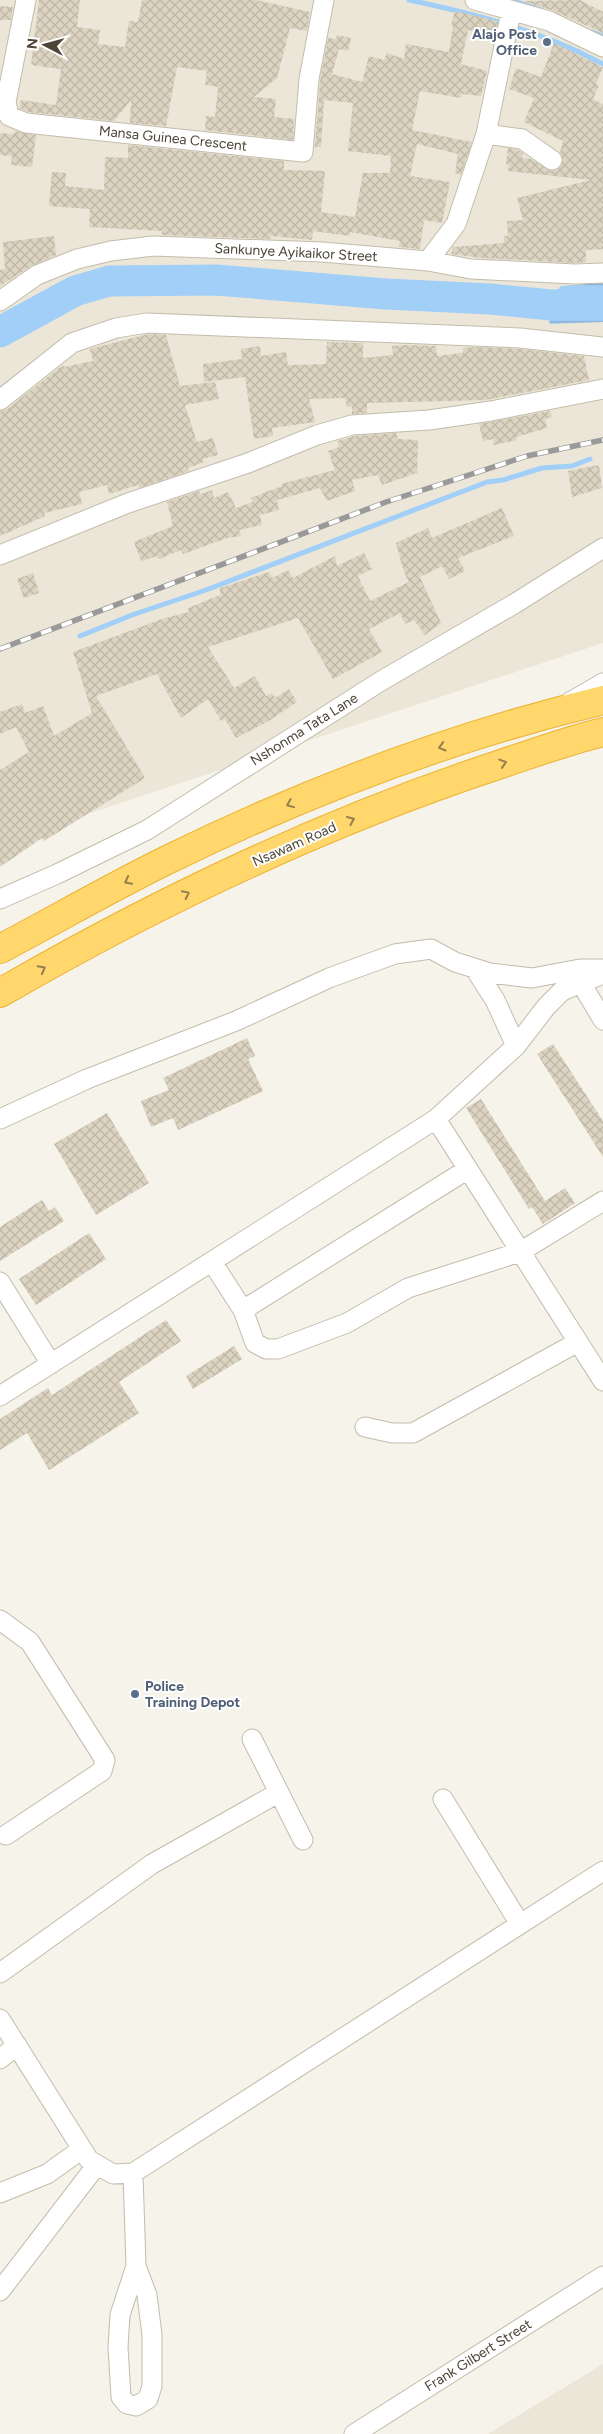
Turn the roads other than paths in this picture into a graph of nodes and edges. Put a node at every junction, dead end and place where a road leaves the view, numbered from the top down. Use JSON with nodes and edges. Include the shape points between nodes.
{"nodes":[{"id":1,"x":26,"y":0,"type":"edge"},
{"id":2,"x":324,"y":0,"type":"edge"},
{"id":3,"x":475,"y":0,"type":"edge"},
{"id":4,"x":511,"y":12,"type":"junction"},
{"id":5,"x":603,"y":46,"type":"edge"},
{"id":6,"x":486,"y":134,"type":"junction"},
{"id":7,"x":552,"y":160,"type":"dead end"},
{"id":8,"x":428,"y":261,"type":"junction"},
{"id":9,"x":603,"y":272,"type":"edge"},
{"id":10,"x":0,"y":301,"type":"edge"},
{"id":11,"x":603,"y":347,"type":"edge"},
{"id":12,"x":603,"y":389,"type":"edge"},
{"id":13,"x":0,"y":400,"type":"edge"},
{"id":14,"x":603,"y":548,"type":"edge"},
{"id":15,"x":0,"y":555,"type":"edge"},
{"id":16,"x":603,"y":683,"type":"edge"},
{"id":17,"x":603,"y":700,"type":"edge"},
{"id":18,"x":556,"y":712,"type":"junction"},
{"id":19,"x":603,"y":732,"type":"edge"},
{"id":20,"x":0,"y":899,"type":"edge"},
{"id":21,"x":0,"y":949,"type":"edge"},
{"id":22,"x":475,"y":969,"type":"junction"},
{"id":23,"x":603,"y":969,"type":"edge"},
{"id":24,"x":603,"y":974,"type":"edge"},
{"id":25,"x":580,"y":983,"type":"junction"},
{"id":26,"x":0,"y":993,"type":"edge"},
{"id":27,"x":603,"y":1020,"type":"edge"},
{"id":28,"x":516,"y":1046,"type":"junction"},
{"id":29,"x":0,"y":1119,"type":"edge"},
{"id":30,"x":436,"y":1119,"type":"junction"},
{"id":31,"x":468,"y":1169,"type":"junction"},
{"id":32,"x":603,"y":1201,"type":"edge"},
{"id":33,"x":520,"y":1252,"type":"junction"},
{"id":34,"x":212,"y":1262,"type":"junction"},
{"id":35,"x":0,"y":1282,"type":"edge"},
{"id":36,"x":243,"y":1310,"type":"junction"},
{"id":37,"x":578,"y":1342,"type":"junction"},
{"id":38,"x":51,"y":1364,"type":"junction"},
{"id":39,"x":603,"y":1381,"type":"edge"},
{"id":40,"x":0,"y":1396,"type":"edge"},
{"id":41,"x":364,"y":1427,"type":"dead end"},
{"id":42,"x":0,"y":1620,"type":"edge"},
{"id":43,"x":252,"y":1739,"type":"dead end"},
{"id":44,"x":278,"y":1793,"type":"junction"},
{"id":45,"x":443,"y":1799,"type":"dead end"},
{"id":46,"x":6,"y":1835,"type":"dead end"},
{"id":47,"x":303,"y":1840,"type":"dead end"},
{"id":48,"x":603,"y":1871,"type":"edge"},
{"id":49,"x":520,"y":1924,"type":"junction"},
{"id":50,"x":0,"y":1973,"type":"edge"},
{"id":51,"x":0,"y":2019,"type":"edge"},
{"id":52,"x":17,"y":2045,"type":"junction"},
{"id":53,"x":0,"y":2059,"type":"edge"},
{"id":54,"x":82,"y":2149,"type":"junction"},
{"id":55,"x":96,"y":2166,"type":"junction"},
{"id":56,"x":132,"y":2173,"type":"junction"},
{"id":57,"x":0,"y":2193,"type":"edge"},
{"id":58,"x":136,"y":2266,"type":"junction"},
{"id":59,"x":603,"y":2276,"type":"edge"},
{"id":60,"x":0,"y":2291,"type":"edge"},
{"id":61,"x":354,"y":2434,"type":"edge"}],
"edges":[{"from":1,"to":2,"type":"street","name":"Mansa Guinea Crescent","via":[[6,102],[9,116],[26,123],[303,152],[309,79]]},
{"from":3,"to":4,"type":"street"},
{"from":4,"to":5,"type":"street","via":[[549,22]]},
{"from":4,"to":6,"type":"street"},
{"from":6,"to":7,"type":"street","via":[[522,139]]},
{"from":6,"to":8,"type":"street","via":[[456,224]]},
{"from":8,"to":9,"type":"street","name":"Sankunye Ayikaikor Street","via":[[471,269],[575,274]]},
{"from":8,"to":10,"type":"street","name":"Sankunye Ayikaikor Street","via":[[322,252],[153,246],[111,250],[77,259],[37,275]]},
{"from":11,"to":13,"type":"street","via":[[520,338],[147,323],[116,328],[72,343]]},
{"from":12,"to":15,"type":"street","via":[[453,417],[352,425],[128,503]]},
{"from":14,"to":20,"type":"street","name":"Nshonma Tata Lane","via":[[514,604],[381,680],[147,830]]},
{"from":16,"to":18,"type":"street"},
{"from":17,"to":18,"type":"highway"},
{"from":18,"to":21,"type":"highway","one_way":true,"via":[[420,753],[288,805],[166,860]]},
{"from":26,"to":19,"type":"highway","name":"Nsawam Road","one_way":true,"via":[[184,894],[300,840],[423,790]]},
{"from":22,"to":23,"type":"street","via":[[532,978],[580,969]]},
{"from":22,"to":28,"type":"street","via":[[495,1000]]},
{"from":22,"to":29,"type":"street","via":[[431,949],[395,954],[329,978],[236,1020],[87,1079]]},
{"from":24,"to":25,"type":"street"},
{"from":25,"to":27,"type":"street"},
{"from":25,"to":28,"type":"street","via":[[562,992],[546,1007]]},
{"from":28,"to":30,"type":"street"},
{"from":30,"to":31,"type":"street"},
{"from":30,"to":34,"type":"street"},
{"from":31,"to":33,"type":"street"},
{"from":31,"to":36,"type":"street"},
{"from":32,"to":33,"type":"street"},
{"from":33,"to":36,"type":"street","via":[[408,1288],[347,1323],[278,1349],[266,1350],[255,1344]]},
{"from":33,"to":37,"type":"street"},
{"from":34,"to":36,"type":"street"},
{"from":34,"to":38,"type":"street"},
{"from":35,"to":38,"type":"street"},
{"from":37,"to":39,"type":"street"},
{"from":37,"to":41,"type":"street","via":[[413,1433],[392,1433]]},
{"from":38,"to":40,"type":"street"},
{"from":42,"to":46,"type":"street","via":[[30,1642],[105,1760],[102,1771]]},
{"from":43,"to":44,"type":"street"},
{"from":44,"to":47,"type":"street"},
{"from":44,"to":50,"type":"street","via":[[152,1864]]},
{"from":45,"to":49,"type":"street"},
{"from":48,"to":49,"type":"street"},
{"from":49,"to":56,"type":"street"},
{"from":51,"to":52,"type":"street"},
{"from":52,"to":53,"type":"street"},
{"from":52,"to":54,"type":"street"},
{"from":54,"to":55,"type":"street"},
{"from":54,"to":57,"type":"street","via":[[47,2174]]},
{"from":55,"to":56,"type":"street","via":[[113,2174]]},
{"from":55,"to":60,"type":"street"},
{"from":56,"to":58,"type":"street"},
{"from":58,"to":58,"type":"street","via":[[147,2295],[152,2335],[152,2386],[148,2399],[136,2406],[127,2404],[121,2397],[118,2347],[120,2315]]},
{"from":59,"to":61,"type":"street","name":"Frank Gilbert Street"}]}
